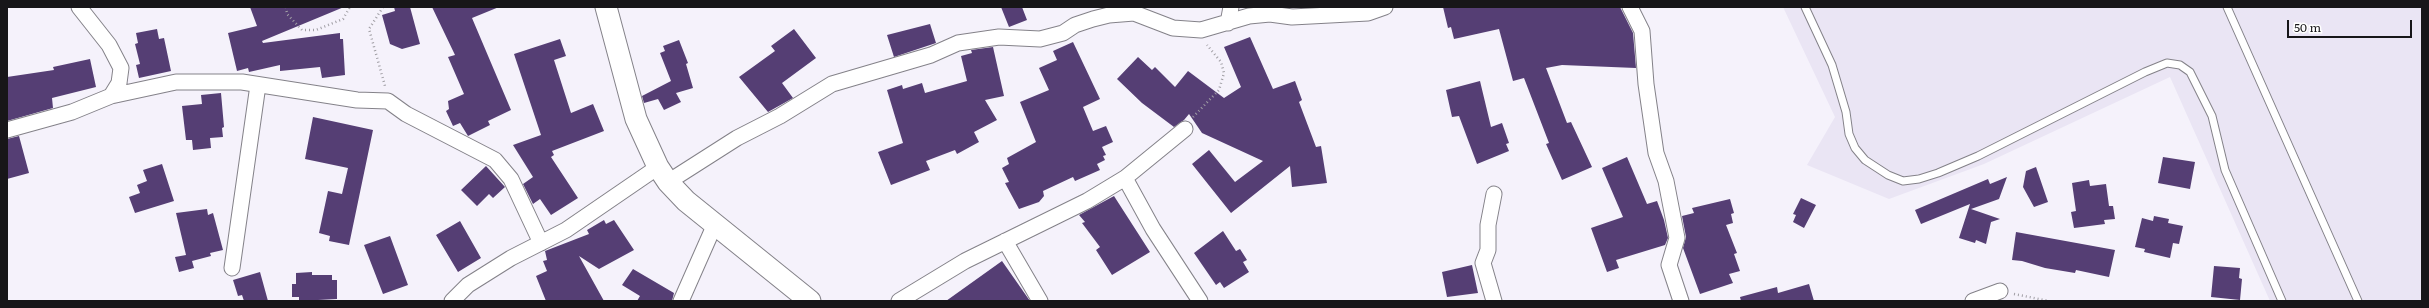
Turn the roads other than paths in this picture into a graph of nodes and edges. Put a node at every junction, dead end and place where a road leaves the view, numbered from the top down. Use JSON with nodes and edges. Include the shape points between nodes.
{"nodes":[{"id":1,"x":79,"y":7,"type":"edge"},
{"id":2,"x":606,"y":7,"type":"edge"},
{"id":3,"x":1231,"y":7,"type":"edge"},
{"id":4,"x":1385,"y":7,"type":"edge"},
{"id":5,"x":1630,"y":7,"type":"edge"},
{"id":6,"x":1805,"y":7,"type":"edge"},
{"id":7,"x":2227,"y":7,"type":"edge"},
{"id":8,"x":1228,"y":23,"type":"junction"},
{"id":9,"x":258,"y":85,"type":"junction"},
{"id":10,"x":111,"y":96,"type":"junction"},
{"id":11,"x":1185,"y":129,"type":"road end"},
{"id":12,"x":7,"y":130,"type":"edge"},
{"id":13,"x":663,"y":174,"type":"junction"},
{"id":14,"x":1125,"y":178,"type":"junction"},
{"id":15,"x":1494,"y":194,"type":"dead end"},
{"id":16,"x":715,"y":224,"type":"junction"},
{"id":17,"x":1005,"y":242,"type":"junction"},
{"id":18,"x":541,"y":243,"type":"junction"},
{"id":19,"x":232,"y":268,"type":"dead end"},
{"id":20,"x":2000,"y":291,"type":"road end"},
{"id":21,"x":452,"y":301,"type":"edge"},
{"id":22,"x":681,"y":301,"type":"edge"},
{"id":23,"x":810,"y":301,"type":"edge"},
{"id":24,"x":900,"y":301,"type":"edge"},
{"id":25,"x":1040,"y":301,"type":"edge"},
{"id":26,"x":1200,"y":301,"type":"edge"},
{"id":27,"x":1494,"y":301,"type":"edge"},
{"id":28,"x":1681,"y":301,"type":"edge"},
{"id":29,"x":1973,"y":301,"type":"edge"},
{"id":30,"x":2282,"y":301,"type":"edge"},
{"id":31,"x":2358,"y":301,"type":"edge"}],
"edges":[{"from":1,"to":10,"type":"street","via":[[109,45],[121,68],[119,83]]},
{"from":2,"to":13,"type":"street","via":[[636,120]]},
{"from":3,"to":8,"type":"street"},
{"from":4,"to":8,"type":"street","via":[[1368,13],[1292,17],[1256,15]]},
{"from":5,"to":28,"type":"street","via":[[1642,31],[1646,84],[1656,153],[1666,181],[1677,238],[1669,265]]},
{"from":6,"to":30,"type":"lane","via":[[1832,65],[1846,112],[1849,134],[1855,148],[1865,160],[1888,175],[1903,181],[1938,173],[1978,156],[2145,72],[2167,63],[2180,64],[2190,72],[2212,116],[2225,170]]},
{"from":7,"to":31,"type":"lane"},
{"from":8,"to":13,"type":"street","via":[[1201,30],[1173,28],[1134,14],[1093,19],[1062,33],[1040,39],[999,37],[958,43],[931,55],[832,84],[780,116]]},
{"from":9,"to":10,"type":"street","via":[[242,82],[176,82]]},
{"from":9,"to":18,"type":"street","via":[[357,100],[388,101],[406,114],[495,160],[511,179]]},
{"from":9,"to":19,"type":"street"},
{"from":10,"to":12,"type":"street","via":[[72,112]]},
{"from":11,"to":14,"type":"street"},
{"from":13,"to":16,"type":"street","via":[[686,201]]},
{"from":13,"to":18,"type":"street"},
{"from":14,"to":17,"type":"street","via":[[1067,212]]},
{"from":14,"to":26,"type":"street","via":[[1153,229]]},
{"from":15,"to":27,"type":"street","via":[[1488,226],[1488,250],[1483,263]]},
{"from":16,"to":22,"type":"street"},
{"from":16,"to":23,"type":"street"},
{"from":17,"to":24,"type":"street","via":[[965,261]]},
{"from":17,"to":25,"type":"street"},
{"from":18,"to":21,"type":"street","via":[[468,285]]},
{"from":20,"to":29,"type":"street"}]}
